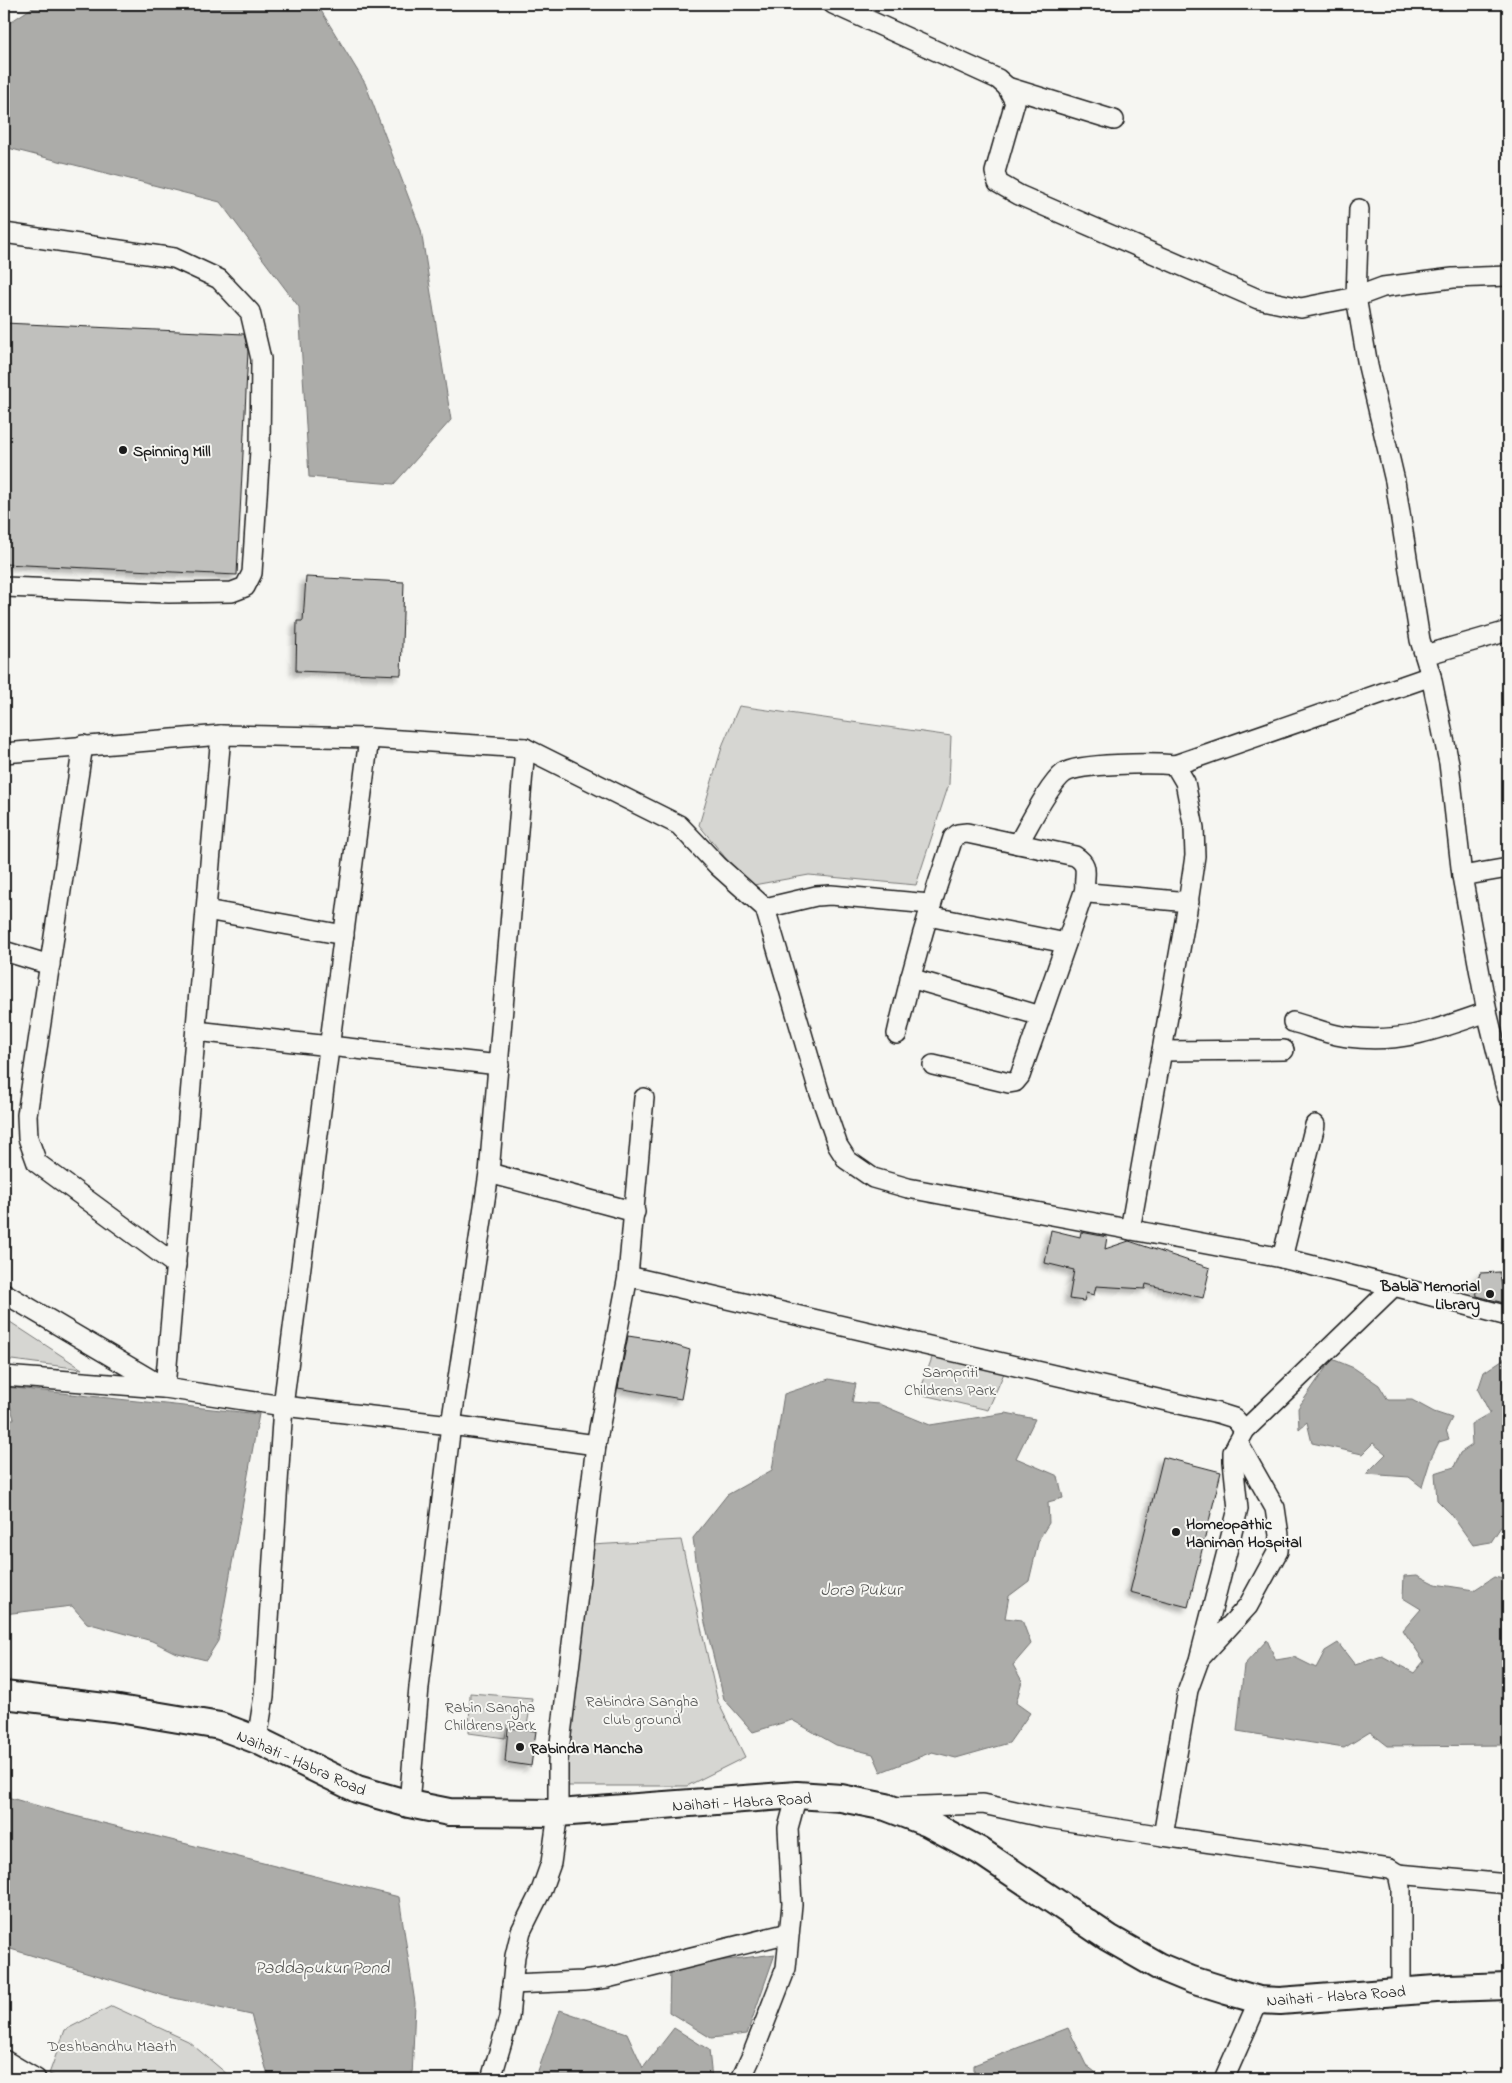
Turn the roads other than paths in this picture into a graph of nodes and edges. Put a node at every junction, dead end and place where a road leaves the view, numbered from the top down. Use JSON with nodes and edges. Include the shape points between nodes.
{"nodes":[{"id":1,"x":833,"y":4,"type":"edge"},
{"id":2,"x":1006,"y":87,"type":"junction"},
{"id":3,"x":1114,"y":120,"type":"dead end"},
{"id":4,"x":1359,"y":209,"type":"dead end"},
{"id":5,"x":4,"y":233,"type":"edge"},
{"id":6,"x":1508,"y":276,"type":"edge"},
{"id":7,"x":1356,"y":297,"type":"junction"},
{"id":8,"x":4,"y":587,"type":"edge"},
{"id":9,"x":1508,"y":631,"type":"edge"},
{"id":10,"x":1425,"y":656,"type":"junction"},
{"id":11,"x":1431,"y":676,"type":"junction"},
{"id":12,"x":222,"y":735,"type":"junction"},
{"id":13,"x":369,"y":738,"type":"junction"},
{"id":14,"x":83,"y":745,"type":"junction"},
{"id":15,"x":525,"y":748,"type":"junction"},
{"id":16,"x":4,"y":753,"type":"edge"},
{"id":17,"x":1175,"y":765,"type":"junction"},
{"id":18,"x":1018,"y":844,"type":"junction"},
{"id":19,"x":1508,"y":868,"type":"edge"},
{"id":20,"x":1462,"y":876,"type":"junction"},
{"id":21,"x":1085,"y":889,"type":"junction"},
{"id":22,"x":1189,"y":902,"type":"junction"},
{"id":23,"x":765,"y":908,"type":"junction"},
{"id":24,"x":206,"y":910,"type":"junction"},
{"id":25,"x":929,"y":910,"type":"junction"},
{"id":26,"x":344,"y":935,"type":"junction"},
{"id":27,"x":1066,"y":943,"type":"junction"},
{"id":28,"x":4,"y":951,"type":"edge"},
{"id":29,"x":50,"y":965,"type":"junction"},
{"id":30,"x":910,"y":978,"type":"junction"},
{"id":31,"x":1487,"y":1012,"type":"junction"},
{"id":32,"x":1041,"y":1016,"type":"junction"},
{"id":33,"x":1293,"y":1022,"type":"dead end"},
{"id":34,"x":196,"y":1031,"type":"junction"},
{"id":35,"x":897,"y":1034,"type":"dead end"},
{"id":36,"x":330,"y":1045,"type":"junction"},
{"id":37,"x":1284,"y":1050,"type":"dead end"},
{"id":38,"x":1162,"y":1051,"type":"junction"},
{"id":39,"x":499,"y":1065,"type":"junction"},
{"id":40,"x":933,"y":1065,"type":"dead end"},
{"id":41,"x":1508,"y":1097,"type":"edge"},
{"id":42,"x":644,"y":1098,"type":"dead end"},
{"id":43,"x":1315,"y":1125,"type":"dead end"},
{"id":44,"x":489,"y":1173,"type":"junction"},
{"id":45,"x":635,"y":1212,"type":"junction"},
{"id":46,"x":1130,"y":1230,"type":"junction"},
{"id":47,"x":1282,"y":1258,"type":"junction"},
{"id":48,"x":176,"y":1265,"type":"junction"},
{"id":49,"x":628,"y":1276,"type":"junction"},
{"id":50,"x":1394,"y":1286,"type":"junction"},
{"id":51,"x":4,"y":1293,"type":"edge"},
{"id":52,"x":1508,"y":1316,"type":"edge"},
{"id":53,"x":4,"y":1376,"type":"edge"},
{"id":54,"x":165,"y":1388,"type":"junction"},
{"id":55,"x":283,"y":1406,"type":"junction"},
{"id":56,"x":451,"y":1425,"type":"junction"},
{"id":57,"x":1242,"y":1437,"type":"junction"},
{"id":58,"x":596,"y":1445,"type":"junction"},
{"id":59,"x":1199,"y":1660,"type":"junction"},
{"id":60,"x":4,"y":1695,"type":"edge"},
{"id":61,"x":257,"y":1740,"type":"junction"},
{"id":62,"x":796,"y":1795,"type":"junction"},
{"id":63,"x":409,"y":1804,"type":"junction"},
{"id":64,"x":886,"y":1807,"type":"junction"},
{"id":65,"x":558,"y":1812,"type":"junction"},
{"id":66,"x":1163,"y":1836,"type":"junction"},
{"id":67,"x":1398,"y":1874,"type":"junction"},
{"id":68,"x":1508,"y":1884,"type":"edge"},
{"id":69,"x":789,"y":1933,"type":"junction"},
{"id":70,"x":512,"y":1984,"type":"junction"},
{"id":71,"x":1508,"y":1986,"type":"edge"},
{"id":72,"x":1401,"y":1991,"type":"junction"},
{"id":73,"x":1259,"y":2000,"type":"junction"},
{"id":74,"x":4,"y":2060,"type":"edge"},
{"id":75,"x":36,"y":2079,"type":"edge"},
{"id":76,"x":491,"y":2079,"type":"edge"},
{"id":77,"x":741,"y":2079,"type":"edge"},
{"id":78,"x":1224,"y":2079,"type":"edge"}],
"edges":[{"from":1,"to":2,"type":"street","via":[[998,79]]},
{"from":2,"to":3,"type":"street"},
{"from":2,"to":7,"type":"street","via":[[1014,102],[994,172],[998,183],[1258,299],[1300,308]]},
{"from":4,"to":7,"type":"street"},
{"from":5,"to":8,"type":"street","via":[[174,258],[210,275],[250,312],[261,359],[260,450],[252,573],[245,587],[232,592],[169,593]]},
{"from":6,"to":7,"type":"street","via":[[1453,278],[1383,287]]},
{"from":7,"to":10,"type":"street","via":[[1368,366],[1395,481]]},
{"from":9,"to":10,"type":"street"},
{"from":10,"to":11,"type":"street"},
{"from":11,"to":17,"type":"street"},
{"from":11,"to":20,"type":"street","via":[[1449,763]]},
{"from":12,"to":13,"type":"street"},
{"from":12,"to":14,"type":"street"},
{"from":12,"to":24,"type":"street"},
{"from":13,"to":15,"type":"street"},
{"from":13,"to":26,"type":"street"},
{"from":14,"to":16,"type":"street"},
{"from":14,"to":29,"type":"street"},
{"from":15,"to":23,"type":"street","via":[[679,826]]},
{"from":15,"to":39,"type":"street"},
{"from":17,"to":18,"type":"street","via":[[1081,768],[1065,773],[1055,783]]},
{"from":17,"to":22,"type":"street","via":[[1185,782],[1194,828],[1195,856]]},
{"from":18,"to":21,"type":"street","via":[[1075,856],[1086,868]]},
{"from":18,"to":25,"type":"street","via":[[958,834],[953,838]]},
{"from":19,"to":20,"type":"street"},
{"from":20,"to":31,"type":"street"},
{"from":21,"to":22,"type":"street","via":[[1089,893]]},
{"from":21,"to":27,"type":"street"},
{"from":22,"to":38,"type":"street"},
{"from":23,"to":25,"type":"street","via":[[831,895]]},
{"from":23,"to":46,"type":"street","via":[[818,1088],[838,1146],[847,1160],[873,1178],[908,1188]]},
{"from":24,"to":26,"type":"street"},
{"from":24,"to":34,"type":"street"},
{"from":25,"to":27,"type":"street"},
{"from":25,"to":30,"type":"street"},
{"from":26,"to":36,"type":"street"},
{"from":27,"to":32,"type":"street"},
{"from":28,"to":29,"type":"street"},
{"from":29,"to":48,"type":"street","via":[[27,1115],[28,1138],[37,1163]]},
{"from":30,"to":32,"type":"street"},
{"from":30,"to":35,"type":"street"},
{"from":31,"to":33,"type":"street","via":[[1423,1034],[1386,1039],[1347,1037]]},
{"from":31,"to":41,"type":"street"},
{"from":32,"to":40,"type":"street","via":[[1015,1082]]},
{"from":34,"to":36,"type":"street"},
{"from":34,"to":48,"type":"street"},
{"from":36,"to":39,"type":"street"},
{"from":36,"to":55,"type":"street"},
{"from":37,"to":38,"type":"street"},
{"from":38,"to":46,"type":"street"},
{"from":39,"to":44,"type":"street"},
{"from":42,"to":45,"type":"street"},
{"from":43,"to":47,"type":"street"},
{"from":44,"to":45,"type":"street"},
{"from":44,"to":56,"type":"street"},
{"from":45,"to":49,"type":"street"},
{"from":46,"to":47,"type":"street"},
{"from":47,"to":50,"type":"street"},
{"from":48,"to":54,"type":"street"},
{"from":49,"to":57,"type":"street","via":[[1218,1413],[1234,1418]]},
{"from":49,"to":58,"type":"street"},
{"from":50,"to":52,"type":"street"},
{"from":50,"to":57,"type":"street"},
{"from":51,"to":54,"type":"street"},
{"from":53,"to":54,"type":"street"},
{"from":54,"to":55,"type":"street"},
{"from":55,"to":56,"type":"street"},
{"from":55,"to":61,"type":"street","via":[[264,1696]]},
{"from":56,"to":58,"type":"street"},
{"from":56,"to":63,"type":"street","via":[[419,1687]]},
{"from":57,"to":59,"type":"street","via":[[1233,1452],[1238,1509]]},
{"from":57,"to":59,"type":"street","via":[[1275,1508],[1278,1551],[1248,1606]]},
{"from":58,"to":65,"type":"street","via":[[558,1760]]},
{"from":59,"to":66,"type":"street","via":[[1188,1690]]},
{"from":60,"to":61,"type":"main road","name":"Naihati - Habra Road","via":[[113,1708],[220,1726]]},
{"from":61,"to":63,"type":"main road","name":"Naihati - Habra Road","via":[[357,1789]]},
{"from":62,"to":64,"type":"main road","name":"Naihati - Habra Road","via":[[841,1798]]},
{"from":62,"to":65,"type":"main road","name":"Naihati - Habra Road"},
{"from":62,"to":69,"type":"street","via":[[788,1828],[792,1904]]},
{"from":63,"to":65,"type":"main road","name":"Naihati - Habra Road","via":[[449,1812]]},
{"from":64,"to":66,"type":"street","via":[[983,1804]]},
{"from":64,"to":73,"type":"main road","name":"Naihati - Habra Road","via":[[928,1823],[980,1851],[1109,1938],[1158,1966]]},
{"from":65,"to":70,"type":"street","via":[[551,1863],[521,1931]]},
{"from":66,"to":67,"type":"street","via":[[1390,1869]]},
{"from":67,"to":68,"type":"street"},
{"from":67,"to":72,"type":"street","via":[[1401,1888]]},
{"from":69,"to":70,"type":"street","via":[[607,1978]]},
{"from":69,"to":77,"type":"street","via":[[786,1968]]},
{"from":70,"to":76,"type":"street","via":[[509,2018]]},
{"from":71,"to":72,"type":"main road","name":"Naihati - Habra Road"},
{"from":72,"to":73,"type":"main road","name":"Naihati - Habra Road"},
{"from":73,"to":78,"type":"street"},
{"from":74,"to":75,"type":"street"}]}
